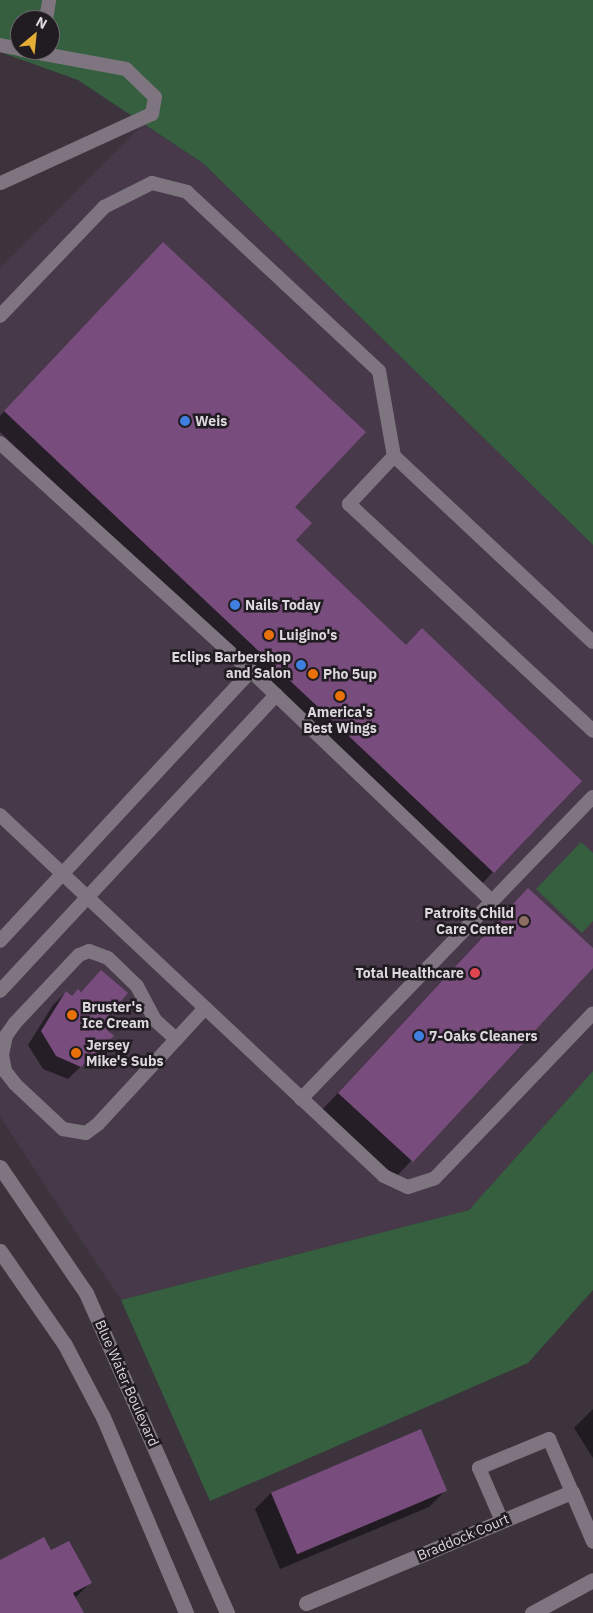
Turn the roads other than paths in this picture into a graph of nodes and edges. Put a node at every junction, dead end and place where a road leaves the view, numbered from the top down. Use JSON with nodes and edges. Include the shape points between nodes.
{"nodes":[{"id":1,"x":60,"y":56,"type":"edge"},
{"id":2,"x":1,"y":183,"type":"dead end"},
{"id":3,"x":0,"y":316,"type":"edge"},
{"id":4,"x":0,"y":444,"type":"edge"},
{"id":5,"x":394,"y":456,"type":"junction"},
{"id":6,"x":593,"y":642,"type":"edge"},
{"id":7,"x":251,"y":672,"type":"junction"},
{"id":8,"x":276,"y":695,"type":"junction"},
{"id":9,"x":593,"y":731,"type":"edge"},
{"id":10,"x":593,"y":797,"type":"edge"},
{"id":11,"x":0,"y":816,"type":"edge"},
{"id":12,"x":63,"y":874,"type":"junction"},
{"id":13,"x":88,"y":897,"type":"junction"},
{"id":14,"x":492,"y":901,"type":"junction"},
{"id":15,"x":0,"y":941,"type":"edge"},
{"id":16,"x":0,"y":991,"type":"edge"},
{"id":17,"x":205,"y":1008,"type":"junction"},
{"id":18,"x":593,"y":1012,"type":"edge"},
{"id":19,"x":176,"y":1040,"type":"junction"},
{"id":20,"x":301,"y":1099,"type":"junction"},
{"id":21,"x":0,"y":1167,"type":"edge"},
{"id":22,"x":0,"y":1251,"type":"edge"},
{"id":23,"x":572,"y":1492,"type":"junction"},
{"id":24,"x":502,"y":1521,"type":"junction"},
{"id":25,"x":593,"y":1541,"type":"edge"},
{"id":26,"x":593,"y":1580,"type":"edge"},
{"id":27,"x":306,"y":1602,"type":"dead end"},
{"id":28,"x":186,"y":1613,"type":"edge"},
{"id":29,"x":227,"y":1613,"type":"edge"},
{"id":30,"x":532,"y":1613,"type":"edge"}],
"edges":[{"from":1,"to":2,"type":"lane","via":[[126,69],[155,96],[152,114]]},
{"from":3,"to":5,"type":"lane","via":[[104,207],[152,184],[187,192],[379,371]]},
{"from":4,"to":7,"type":"lane"},
{"from":5,"to":6,"type":"lane"},
{"from":5,"to":9,"type":"lane","via":[[349,504]]},
{"from":7,"to":8,"type":"lane"},
{"from":7,"to":12,"type":"lane"},
{"from":8,"to":13,"type":"lane"},
{"from":8,"to":14,"type":"lane"},
{"from":10,"to":14,"type":"lane"},
{"from":11,"to":12,"type":"lane"},
{"from":12,"to":13,"type":"lane"},
{"from":12,"to":15,"type":"lane"},
{"from":13,"to":16,"type":"lane"},
{"from":13,"to":17,"type":"lane"},
{"from":14,"to":20,"type":"lane"},
{"from":17,"to":19,"type":"lane"},
{"from":17,"to":20,"type":"lane"},
{"from":18,"to":20,"type":"lane","via":[[435,1178],[408,1187],[384,1176]]},
{"from":19,"to":19,"type":"lane","via":[[155,1020],[137,986],[108,958],[89,951],[79,956],[15,1023],[6,1036],[2,1054],[5,1071],[15,1084],[63,1130],[74,1134],[86,1133],[98,1124]]},
{"from":21,"to":29,"type":"street","name":"Blue Water Boulevard","via":[[86,1293]]},
{"from":22,"to":28,"type":"street","via":[[66,1345],[103,1417]]},
{"from":23,"to":24,"type":"street","name":"Braddock Court"},
{"from":23,"to":24,"type":"lane","via":[[549,1439],[479,1468]]},
{"from":23,"to":25,"type":"street"},
{"from":24,"to":27,"type":"street","name":"Braddock Court"},
{"from":26,"to":30,"type":"street"}]}
